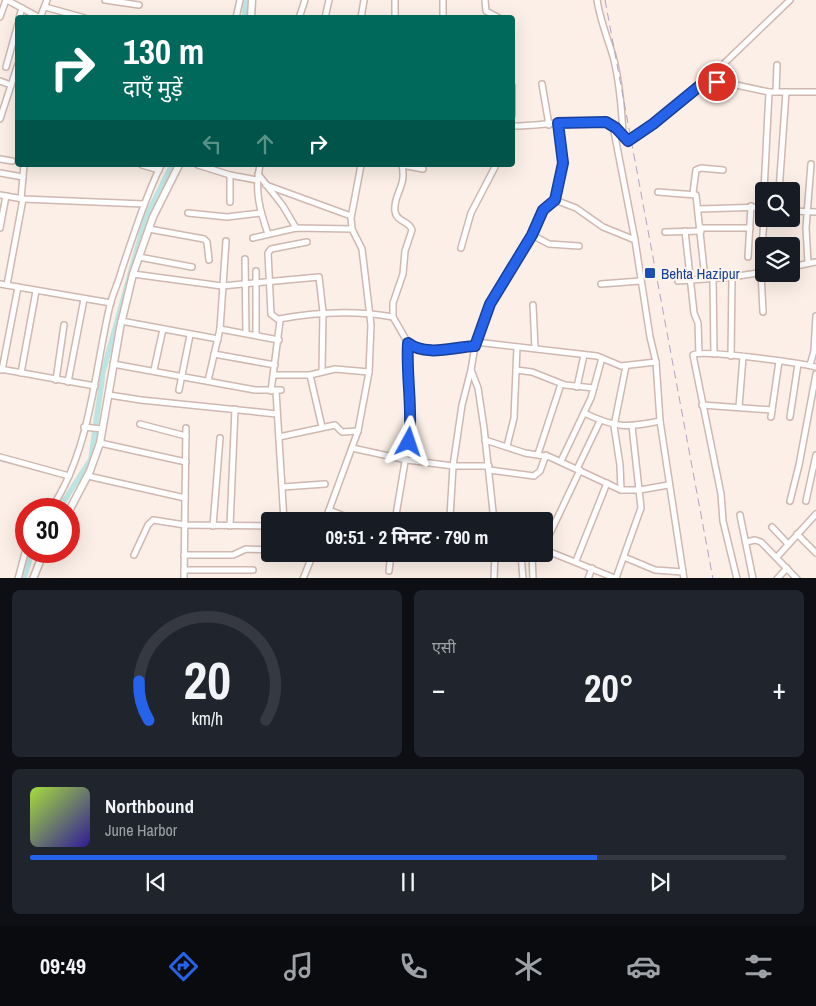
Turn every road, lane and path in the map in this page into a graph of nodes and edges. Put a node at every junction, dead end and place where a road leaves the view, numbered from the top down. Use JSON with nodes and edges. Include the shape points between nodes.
{"nodes":[{"id":1,"x":8,"y":0,"type":"edge"},
{"id":2,"x":47,"y":0,"type":"edge"},
{"id":3,"x":105,"y":0,"type":"edge"},
{"id":4,"x":240,"y":0,"type":"edge"},
{"id":5,"x":252,"y":0,"type":"edge"},
{"id":6,"x":305,"y":0,"type":"edge"},
{"id":7,"x":329,"y":0,"type":"edge"},
{"id":8,"x":364,"y":0,"type":"edge"},
{"id":9,"x":395,"y":0,"type":"edge"},
{"id":10,"x":443,"y":0,"type":"edge"},
{"id":11,"x":485,"y":0,"type":"edge"},
{"id":12,"x":598,"y":0,"type":"edge"},
{"id":13,"x":790,"y":0,"type":"edge"},
{"id":14,"x":139,"y":5,"type":"dead end"},
{"id":15,"x":44,"y":7,"type":"junction"},
{"id":16,"x":22,"y":8,"type":"junction"},
{"id":17,"x":20,"y":15,"type":"edge"},
{"id":18,"x":32,"y":15,"type":"edge"},
{"id":19,"x":41,"y":15,"type":"edge"},
{"id":20,"x":73,"y":15,"type":"edge"},
{"id":21,"x":237,"y":15,"type":"edge"},
{"id":22,"x":251,"y":15,"type":"edge"},
{"id":23,"x":300,"y":15,"type":"edge"},
{"id":24,"x":325,"y":15,"type":"edge"},
{"id":25,"x":362,"y":15,"type":"edge"},
{"id":26,"x":395,"y":15,"type":"edge"},
{"id":27,"x":443,"y":15,"type":"edge"},
{"id":28,"x":492,"y":15,"type":"edge"},
{"id":29,"x":0,"y":17,"type":"edge"},
{"id":30,"x":15,"y":35,"type":"edge"},
{"id":31,"x":776,"y":65,"type":"dead end"},
{"id":32,"x":6,"y":67,"type":"dead end"},
{"id":33,"x":15,"y":78,"type":"edge"},
{"id":34,"x":708,"y":79,"type":"junction"},
{"id":35,"x":0,"y":81,"type":"edge"},
{"id":36,"x":542,"y":84,"type":"dead end"},
{"id":37,"x":11,"y":86,"type":"junction"},
{"id":38,"x":768,"y":92,"type":"junction"},
{"id":39,"x":776,"y":92,"type":"junction"},
{"id":40,"x":786,"y":92,"type":"junction"},
{"id":41,"x":816,"y":92,"type":"edge"},
{"id":42,"x":0,"y":119,"type":"edge"},
{"id":43,"x":558,"y":123,"type":"junction"},
{"id":44,"x":549,"y":125,"type":"junction"},
{"id":45,"x":515,"y":126,"type":"edge"},
{"id":46,"x":613,"y":126,"type":"junction"},
{"id":47,"x":623,"y":138,"type":"junction"},
{"id":48,"x":0,"y":159,"type":"edge"},
{"id":49,"x":12,"y":161,"type":"dead end"},
{"id":50,"x":810,"y":164,"type":"dead end"},
{"id":51,"x":24,"y":167,"type":"edge"},
{"id":52,"x":178,"y":167,"type":"edge"},
{"id":53,"x":204,"y":167,"type":"edge"},
{"id":54,"x":260,"y":167,"type":"edge"},
{"id":55,"x":361,"y":167,"type":"edge"},
{"id":56,"x":402,"y":167,"type":"edge"},
{"id":57,"x":412,"y":167,"type":"edge"},
{"id":58,"x":495,"y":167,"type":"edge"},
{"id":59,"x":160,"y":168,"type":"edge"},
{"id":60,"x":423,"y":169,"type":"dead end"},
{"id":61,"x":723,"y":170,"type":"dead end"},
{"id":62,"x":0,"y":174,"type":"edge"},
{"id":63,"x":230,"y":175,"type":"junction"},
{"id":64,"x":23,"y":177,"type":"junction"},
{"id":65,"x":257,"y":177,"type":"junction"},
{"id":66,"x":764,"y":182,"type":"edge"},
{"id":67,"x":780,"y":182,"type":"edge"},
{"id":68,"x":266,"y":185,"type":"junction"},
{"id":69,"x":658,"y":192,"type":"dead end"},
{"id":70,"x":693,"y":193,"type":"junction"},
{"id":71,"x":3,"y":196,"type":"edge"},
{"id":72,"x":22,"y":199,"type":"junction"},
{"id":73,"x":555,"y":200,"type":"junction"},
{"id":74,"x":230,"y":202,"type":"dead end"},
{"id":75,"x":144,"y":204,"type":"junction"},
{"id":76,"x":751,"y":206,"type":"junction"},
{"id":77,"x":755,"y":206,"type":"edge"},
{"id":78,"x":699,"y":209,"type":"junction"},
{"id":79,"x":800,"y":211,"type":"edge"},
{"id":80,"x":808,"y":211,"type":"junction"},
{"id":81,"x":188,"y":212,"type":"dead end"},
{"id":82,"x":816,"y":212,"type":"edge"},
{"id":83,"x":261,"y":213,"type":"junction"},
{"id":84,"x":351,"y":216,"type":"junction"},
{"id":85,"x":0,"y":228,"type":"edge"},
{"id":86,"x":296,"y":228,"type":"junction"},
{"id":87,"x":750,"y":228,"type":"junction"},
{"id":88,"x":149,"y":229,"type":"junction"},
{"id":89,"x":352,"y":229,"type":"junction"},
{"id":90,"x":701,"y":229,"type":"junction"},
{"id":91,"x":665,"y":232,"type":"dead end"},
{"id":92,"x":685,"y":232,"type":"junction"},
{"id":93,"x":268,"y":234,"type":"junction"},
{"id":94,"x":532,"y":235,"type":"junction"},
{"id":95,"x":253,"y":238,"type":"dead end"},
{"id":96,"x":636,"y":240,"type":"junction"},
{"id":97,"x":226,"y":241,"type":"dead end"},
{"id":98,"x":307,"y":242,"type":"dead end"},
{"id":99,"x":137,"y":243,"type":"junction"},
{"id":100,"x":579,"y":246,"type":"dead end"},
{"id":101,"x":462,"y":248,"type":"dead end"},
{"id":102,"x":139,"y":256,"type":"junction"},
{"id":103,"x":748,"y":257,"type":"dead end"},
{"id":104,"x":245,"y":259,"type":"dead end"},
{"id":105,"x":209,"y":260,"type":"dead end"},
{"id":106,"x":816,"y":262,"type":"edge"},
{"id":107,"x":808,"y":264,"type":"junction"},
{"id":108,"x":800,"y":265,"type":"edge"},
{"id":109,"x":192,"y":266,"type":"dead end"},
{"id":110,"x":256,"y":271,"type":"dead end"},
{"id":111,"x":755,"y":273,"type":"edge"},
{"id":112,"x":133,"y":274,"type":"junction"},
{"id":113,"x":732,"y":277,"type":"junction"},
{"id":114,"x":713,"y":278,"type":"junction"},
{"id":115,"x":705,"y":279,"type":"junction"},
{"id":116,"x":691,"y":280,"type":"junction"},
{"id":117,"x":640,"y":281,"type":"junction"},
{"id":118,"x":678,"y":281,"type":"dead end"},
{"id":119,"x":268,"y":282,"type":"junction"},
{"id":120,"x":762,"y":282,"type":"edge"},
{"id":121,"x":256,"y":283,"type":"junction"},
{"id":122,"x":0,"y":284,"type":"edge"},
{"id":123,"x":246,"y":284,"type":"junction"},
{"id":124,"x":601,"y":284,"type":"dead end"},
{"id":125,"x":7,"y":285,"type":"junction"},
{"id":126,"x":222,"y":286,"type":"junction"},
{"id":127,"x":18,"y":287,"type":"junction"},
{"id":128,"x":36,"y":291,"type":"junction"},
{"id":129,"x":84,"y":299,"type":"junction"},
{"id":130,"x":111,"y":303,"type":"junction"},
{"id":131,"x":533,"y":305,"type":"dead end"},
{"id":132,"x":323,"y":312,"type":"junction"},
{"id":133,"x":762,"y":312,"type":"dead end"},
{"id":134,"x":370,"y":313,"type":"junction"},
{"id":135,"x":816,"y":316,"type":"edge"},
{"id":136,"x":393,"y":317,"type":"junction"},
{"id":137,"x":279,"y":319,"type":"junction"},
{"id":138,"x":121,"y":321,"type":"junction"},
{"id":139,"x":64,"y":325,"type":"dead end"},
{"id":140,"x":163,"y":329,"type":"junction"},
{"id":141,"x":220,"y":329,"type":"junction"},
{"id":142,"x":246,"y":333,"type":"junction"},
{"id":143,"x":190,"y":335,"type":"junction"},
{"id":144,"x":256,"y":335,"type":"junction"},
{"id":145,"x":218,"y":338,"type":"junction"},
{"id":146,"x":279,"y":340,"type":"junction"},
{"id":147,"x":408,"y":343,"type":"junction"},
{"id":148,"x":476,"y":344,"type":"junction"},
{"id":149,"x":517,"y":347,"type":"junction"},
{"id":150,"x":535,"y":348,"type":"junction"},
{"id":151,"x":699,"y":353,"type":"junction"},
{"id":152,"x":214,"y":354,"type":"junction"},
{"id":153,"x":584,"y":354,"type":"junction"},
{"id":154,"x":714,"y":354,"type":"junction"},
{"id":155,"x":732,"y":356,"type":"junction"},
{"id":156,"x":744,"y":357,"type":"junction"},
{"id":157,"x":602,"y":358,"type":"junction"},
{"id":158,"x":779,"y":361,"type":"junction"},
{"id":159,"x":656,"y":362,"type":"junction"},
{"id":160,"x":113,"y":364,"type":"junction"},
{"id":161,"x":798,"y":364,"type":"junction"},
{"id":162,"x":275,"y":365,"type":"junction"},
{"id":163,"x":626,"y":366,"type":"junction"},
{"id":164,"x":813,"y":366,"type":"edge"},
{"id":165,"x":1,"y":370,"type":"edge"},
{"id":166,"x":154,"y":370,"type":"junction"},
{"id":167,"x":471,"y":370,"type":"junction"},
{"id":168,"x":516,"y":370,"type":"junction"},
{"id":169,"x":322,"y":371,"type":"junction"},
{"id":170,"x":369,"y":372,"type":"junction"},
{"id":171,"x":21,"y":373,"type":"junction"},
{"id":172,"x":816,"y":374,"type":"edge"},
{"id":173,"x":274,"y":375,"type":"junction"},
{"id":174,"x":310,"y":375,"type":"junction"},
{"id":175,"x":182,"y":376,"type":"junction"},
{"id":176,"x":56,"y":380,"type":"junction"},
{"id":177,"x":208,"y":381,"type":"junction"},
{"id":178,"x":68,"y":382,"type":"junction"},
{"id":179,"x":561,"y":384,"type":"junction"},
{"id":180,"x":95,"y":386,"type":"junction"},
{"id":181,"x":577,"y":387,"type":"junction"},
{"id":182,"x":594,"y":388,"type":"junction"},
{"id":183,"x":179,"y":390,"type":"dead end"},
{"id":184,"x":276,"y":391,"type":"junction"},
{"id":185,"x":109,"y":395,"type":"junction"},
{"id":186,"x":702,"y":405,"type":"junction"},
{"id":187,"x":739,"y":407,"type":"junction"},
{"id":188,"x":235,"y":409,"type":"junction"},
{"id":189,"x":772,"y":410,"type":"junction"},
{"id":190,"x":584,"y":413,"type":"junction"},
{"id":191,"x":277,"y":414,"type":"junction"},
{"id":192,"x":771,"y":417,"type":"dead end"},
{"id":193,"x":790,"y":417,"type":"dead end"},
{"id":194,"x":600,"y":420,"type":"junction"},
{"id":195,"x":660,"y":422,"type":"junction"},
{"id":196,"x":140,"y":424,"type":"dead end"},
{"id":197,"x":614,"y":426,"type":"junction"},
{"id":198,"x":632,"y":426,"type":"junction"},
{"id":199,"x":322,"y":427,"type":"junction"},
{"id":200,"x":87,"y":428,"type":"junction"},
{"id":201,"x":186,"y":428,"type":"dead end"},
{"id":202,"x":99,"y":429,"type":"junction"},
{"id":203,"x":358,"y":431,"type":"junction"},
{"id":204,"x":186,"y":436,"type":"junction"},
{"id":205,"x":279,"y":437,"type":"junction"},
{"id":206,"x":220,"y":438,"type":"dead end"},
{"id":207,"x":486,"y":440,"type":"junction"},
{"id":208,"x":100,"y":443,"type":"junction"},
{"id":209,"x":507,"y":446,"type":"junction"},
{"id":210,"x":352,"y":448,"type":"junction"},
{"id":211,"x":538,"y":454,"type":"junction"},
{"id":212,"x":546,"y":455,"type":"junction"},
{"id":213,"x":816,"y":456,"type":"edge"},
{"id":214,"x":0,"y":457,"type":"edge"},
{"id":215,"x":406,"y":460,"type":"junction"},
{"id":216,"x":561,"y":461,"type":"junction"},
{"id":217,"x":186,"y":462,"type":"junction"},
{"id":218,"x":452,"y":466,"type":"junction"},
{"id":219,"x":489,"y":468,"type":"junction"},
{"id":220,"x":578,"y":470,"type":"junction"},
{"id":221,"x":69,"y":476,"type":"junction"},
{"id":222,"x":88,"y":476,"type":"junction"},
{"id":223,"x":607,"y":483,"type":"junction"},
{"id":224,"x":325,"y":484,"type":"dead end"},
{"id":225,"x":668,"y":485,"type":"junction"},
{"id":226,"x":283,"y":487,"type":"junction"},
{"id":227,"x":621,"y":490,"type":"junction"},
{"id":228,"x":640,"y":490,"type":"junction"},
{"id":229,"x":57,"y":498,"type":"edge"},
{"id":230,"x":76,"y":498,"type":"edge"},
{"id":231,"x":186,"y":498,"type":"junction"},
{"id":232,"x":790,"y":501,"type":"dead end"},
{"id":233,"x":806,"y":501,"type":"dead end"},
{"id":234,"x":329,"y":510,"type":"joint"},
{"id":235,"x":284,"y":512,"type":"edge"},
{"id":236,"x":334,"y":512,"type":"edge"},
{"id":237,"x":397,"y":512,"type":"edge"},
{"id":238,"x":450,"y":512,"type":"edge"},
{"id":239,"x":493,"y":512,"type":"edge"},
{"id":240,"x":816,"y":514,"type":"edge"},
{"id":241,"x":740,"y":515,"type":"dead end"},
{"id":242,"x":553,"y":522,"type":"edge"},
{"id":243,"x":185,"y":525,"type":"junction"},
{"id":244,"x":213,"y":526,"type":"junction"},
{"id":245,"x":230,"y":526,"type":"junction"},
{"id":246,"x":261,"y":526,"type":"edge"},
{"id":247,"x":772,"y":527,"type":"dead end"},
{"id":248,"x":798,"y":534,"type":"junction"},
{"id":249,"x":746,"y":542,"type":"junction"},
{"id":250,"x":788,"y":544,"type":"junction"},
{"id":251,"x":261,"y":550,"type":"edge"},
{"id":252,"x":553,"y":553,"type":"edge"},
{"id":253,"x":816,"y":553,"type":"edge"},
{"id":254,"x":134,"y":555,"type":"dead end"},
{"id":255,"x":184,"y":555,"type":"junction"},
{"id":256,"x":624,"y":557,"type":"junction"},
{"id":257,"x":776,"y":557,"type":"junction"},
{"id":258,"x":576,"y":561,"type":"junction"},
{"id":259,"x":310,"y":562,"type":"edge"},
{"id":260,"x":390,"y":562,"type":"edge"},
{"id":261,"x":495,"y":562,"type":"edge"},
{"id":262,"x":521,"y":562,"type":"edge"},
{"id":263,"x":532,"y":562,"type":"edge"},
{"id":264,"x":22,"y":563,"type":"edge"},
{"id":265,"x":39,"y":563,"type":"edge"},
{"id":266,"x":592,"y":568,"type":"junction"},
{"id":267,"x":787,"y":568,"type":"junction"},
{"id":268,"x":184,"y":570,"type":"junction"},
{"id":269,"x":253,"y":570,"type":"dead end"},
{"id":270,"x":389,"y":571,"type":"dead end"},
{"id":271,"x":683,"y":572,"type":"junction"},
{"id":272,"x":18,"y":578,"type":"edge"},
{"id":273,"x":33,"y":578,"type":"edge"},
{"id":274,"x":184,"y":578,"type":"edge"},
{"id":275,"x":303,"y":578,"type":"edge"},
{"id":276,"x":494,"y":578,"type":"edge"},
{"id":277,"x":522,"y":578,"type":"edge"},
{"id":278,"x":532,"y":578,"type":"edge"},
{"id":279,"x":588,"y":578,"type":"edge"},
{"id":280,"x":617,"y":578,"type":"edge"},
{"id":281,"x":684,"y":578,"type":"edge"},
{"id":282,"x":737,"y":578,"type":"edge"},
{"id":283,"x":754,"y":578,"type":"edge"},
{"id":284,"x":777,"y":578,"type":"edge"},
{"id":285,"x":797,"y":578,"type":"edge"}],
"edges":[{"from":1,"to":16,"type":"street"},
{"from":1,"to":29,"type":"street"},
{"from":2,"to":15,"type":"street"},
{"from":3,"to":14,"type":"street"},
{"from":4,"to":21,"type":"street"},
{"from":5,"to":22,"type":"street"},
{"from":6,"to":23,"type":"street"},
{"from":7,"to":24,"type":"street"},
{"from":8,"to":25,"type":"street"},
{"from":9,"to":26,"type":"street"},
{"from":10,"to":27,"type":"street"},
{"from":11,"to":28,"type":"street","via":[[486,12]]},
{"from":12,"to":47,"type":"street","via":[[600,21],[618,81]]},
{"from":13,"to":34,"type":"street"},
{"from":15,"to":19,"type":"street"},
{"from":15,"to":20,"type":"street"},
{"from":16,"to":17,"type":"street"},
{"from":16,"to":18,"type":"street"},
{"from":30,"to":32,"type":"street"},
{"from":31,"to":39,"type":"street"},
{"from":33,"to":37,"type":"street"},
{"from":34,"to":38,"type":"street"},
{"from":34,"to":47,"type":"street","via":[[632,139]]},
{"from":35,"to":37,"type":"street"},
{"from":36,"to":44,"type":"street"},
{"from":37,"to":42,"type":"street"},
{"from":38,"to":39,"type":"street"},
{"from":38,"to":66,"type":"street"},
{"from":39,"to":40,"type":"street"},
{"from":40,"to":41,"type":"street"},
{"from":40,"to":67,"type":"street"},
{"from":43,"to":44,"type":"street"},
{"from":43,"to":46,"type":"street","via":[[602,122]]},
{"from":43,"to":73,"type":"street","via":[[563,163]]},
{"from":44,"to":45,"type":"street"},
{"from":46,"to":47,"type":"street"},
{"from":46,"to":96,"type":"street"},
{"from":48,"to":49,"type":"street"},
{"from":50,"to":80,"type":"street"},
{"from":51,"to":64,"type":"street"},
{"from":52,"to":88,"type":"street"},
{"from":53,"to":63,"type":"street"},
{"from":54,"to":65,"type":"street"},
{"from":55,"to":84,"type":"street"},
{"from":56,"to":136,"type":"street","via":[[404,181],[395,212],[399,220],[412,230],[393,303]]},
{"from":57,"to":60,"type":"street"},
{"from":58,"to":101,"type":"street","via":[[471,213]]},
{"from":59,"to":75,"type":"street"},
{"from":61,"to":70,"type":"street","via":[[696,170]]},
{"from":62,"to":64,"type":"street"},
{"from":63,"to":65,"type":"street"},
{"from":63,"to":74,"type":"street"},
{"from":64,"to":72,"type":"street"},
{"from":65,"to":68,"type":"street"},
{"from":65,"to":83,"type":"street"},
{"from":68,"to":84,"type":"street"},
{"from":68,"to":86,"type":"street"},
{"from":69,"to":70,"type":"street"},
{"from":70,"to":78,"type":"street"},
{"from":71,"to":72,"type":"street"},
{"from":71,"to":85,"type":"street"},
{"from":72,"to":75,"type":"street"},
{"from":72,"to":125,"type":"street"},
{"from":73,"to":94,"type":"street","via":[[543,210]]},
{"from":73,"to":96,"type":"street","via":[[576,208],[612,232]]},
{"from":75,"to":99,"type":"street"},
{"from":76,"to":77,"type":"street"},
{"from":76,"to":78,"type":"street"},
{"from":76,"to":87,"type":"street"},
{"from":78,"to":90,"type":"street"},
{"from":79,"to":80,"type":"street"},
{"from":80,"to":82,"type":"street"},
{"from":80,"to":107,"type":"street"},
{"from":81,"to":83,"type":"street","via":[[227,217]]},
{"from":83,"to":93,"type":"street"},
{"from":84,"to":89,"type":"street"},
{"from":86,"to":89,"type":"street"},
{"from":86,"to":93,"type":"street"},
{"from":87,"to":90,"type":"street"},
{"from":87,"to":103,"type":"street"},
{"from":88,"to":99,"type":"street"},
{"from":88,"to":105,"type":"street","via":[[204,239]]},
{"from":89,"to":134,"type":"street","via":[[362,249]]},
{"from":90,"to":92,"type":"street"},
{"from":90,"to":115,"type":"street"},
{"from":91,"to":92,"type":"street"},
{"from":92,"to":116,"type":"street"},
{"from":93,"to":95,"type":"street"},
{"from":94,"to":100,"type":"street","via":[[549,244]]},
{"from":94,"to":148,"type":"street","via":[[490,304]]},
{"from":96,"to":117,"type":"street"},
{"from":97,"to":126,"type":"street"},
{"from":98,"to":119,"type":"street","via":[[268,251]]},
{"from":99,"to":102,"type":"street"},
{"from":99,"to":130,"type":"street"},
{"from":102,"to":109,"type":"street"},
{"from":102,"to":112,"type":"street"},
{"from":104,"to":123,"type":"street"},
{"from":106,"to":107,"type":"street"},
{"from":107,"to":108,"type":"street"},
{"from":110,"to":121,"type":"street"},
{"from":111,"to":113,"type":"street"},
{"from":112,"to":126,"type":"street"},
{"from":112,"to":138,"type":"street"},
{"from":113,"to":114,"type":"street"},
{"from":113,"to":155,"type":"street"},
{"from":114,"to":115,"type":"street"},
{"from":114,"to":154,"type":"street"},
{"from":115,"to":116,"type":"street"},
{"from":116,"to":118,"type":"street"},
{"from":116,"to":151,"type":"street"},
{"from":117,"to":124,"type":"street"},
{"from":117,"to":159,"type":"street"},
{"from":119,"to":121,"type":"street"},
{"from":119,"to":132,"type":"street","via":[[319,277]]},
{"from":119,"to":137,"type":"street","via":[[271,315]]},
{"from":120,"to":133,"type":"street"},
{"from":121,"to":123,"type":"street"},
{"from":121,"to":144,"type":"street"},
{"from":122,"to":125,"type":"street"},
{"from":123,"to":126,"type":"street"},
{"from":123,"to":142,"type":"street"},
{"from":125,"to":127,"type":"street"},
{"from":126,"to":141,"type":"street"},
{"from":127,"to":128,"type":"street"},
{"from":127,"to":165,"type":"street"},
{"from":128,"to":129,"type":"street"},
{"from":128,"to":171,"type":"street"},
{"from":129,"to":130,"type":"street"},
{"from":129,"to":178,"type":"street"},
{"from":130,"to":180,"type":"street"},
{"from":131,"to":150,"type":"street"},
{"from":132,"to":134,"type":"street"},
{"from":132,"to":137,"type":"street"},
{"from":132,"to":169,"type":"street"},
{"from":134,"to":136,"type":"street"},
{"from":134,"to":170,"type":"street","via":[[372,347]]},
{"from":135,"to":164,"type":"street"},
{"from":136,"to":147,"type":"street"},
{"from":137,"to":146,"type":"street"},
{"from":138,"to":140,"type":"street"},
{"from":138,"to":160,"type":"street"},
{"from":139,"to":176,"type":"street"},
{"from":140,"to":143,"type":"street"},
{"from":140,"to":166,"type":"street"},
{"from":141,"to":142,"type":"street"},
{"from":141,"to":145,"type":"street"},
{"from":142,"to":144,"type":"street"},
{"from":143,"to":145,"type":"street"},
{"from":143,"to":175,"type":"street"},
{"from":144,"to":146,"type":"street"},
{"from":145,"to":152,"type":"street"},
{"from":146,"to":162,"type":"street"},
{"from":147,"to":148,"type":"street","via":[[424,350]]},
{"from":147,"to":215,"type":"street","via":[[411,418]]},
{"from":148,"to":149,"type":"street"},
{"from":148,"to":167,"type":"street"},
{"from":149,"to":150,"type":"street"},
{"from":149,"to":168,"type":"street"},
{"from":150,"to":153,"type":"street"},
{"from":151,"to":154,"type":"street"},
{"from":151,"to":186,"type":"street","via":[[694,353],[692,358]]},
{"from":152,"to":162,"type":"street"},
{"from":152,"to":177,"type":"street"},
{"from":153,"to":157,"type":"street"},
{"from":153,"to":181,"type":"street"},
{"from":154,"to":155,"type":"street"},
{"from":155,"to":156,"type":"street"},
{"from":156,"to":158,"type":"street"},
{"from":156,"to":187,"type":"street"},
{"from":157,"to":163,"type":"street"},
{"from":157,"to":182,"type":"street"},
{"from":158,"to":161,"type":"street"},
{"from":158,"to":189,"type":"street"},
{"from":159,"to":163,"type":"street"},
{"from":159,"to":195,"type":"street"},
{"from":160,"to":166,"type":"street"},
{"from":160,"to":185,"type":"street"},
{"from":161,"to":164,"type":"street"},
{"from":161,"to":193,"type":"street"},
{"from":162,"to":173,"type":"street"},
{"from":163,"to":197,"type":"street"},
{"from":165,"to":171,"type":"street"},
{"from":166,"to":175,"type":"street"},
{"from":167,"to":207,"type":"street","via":[[478,388]]},
{"from":167,"to":218,"type":"street"},
{"from":168,"to":179,"type":"street","via":[[532,372]]},
{"from":168,"to":209,"type":"street","via":[[514,418]]},
{"from":169,"to":170,"type":"street"},
{"from":169,"to":174,"type":"street"},
{"from":170,"to":203,"type":"street"},
{"from":171,"to":176,"type":"street"},
{"from":172,"to":232,"type":"street"},
{"from":173,"to":174,"type":"street"},
{"from":173,"to":184,"type":"street"},
{"from":174,"to":199,"type":"street"},
{"from":175,"to":177,"type":"street"},
{"from":175,"to":183,"type":"street"},
{"from":176,"to":178,"type":"street"},
{"from":177,"to":184,"type":"street"},
{"from":178,"to":180,"type":"street"},
{"from":179,"to":181,"type":"street"},
{"from":179,"to":211,"type":"street"},
{"from":180,"to":200,"type":"street"},
{"from":181,"to":182,"type":"street"},
{"from":182,"to":190,"type":"street"},
{"from":184,"to":191,"type":"street"},
{"from":185,"to":188,"type":"street"},
{"from":185,"to":202,"type":"street"},
{"from":186,"to":187,"type":"street"},
{"from":186,"to":282,"type":"street","via":[[721,494],[722,521]]},
{"from":187,"to":189,"type":"street"},
{"from":188,"to":191,"type":"street"},
{"from":188,"to":245,"type":"street"},
{"from":189,"to":192,"type":"street"},
{"from":190,"to":194,"type":"street"},
{"from":190,"to":216,"type":"street"},
{"from":191,"to":205,"type":"street"},
{"from":194,"to":197,"type":"street"},
{"from":194,"to":220,"type":"street"},
{"from":195,"to":198,"type":"street"},
{"from":195,"to":225,"type":"street"},
{"from":196,"to":204,"type":"street"},
{"from":197,"to":198,"type":"street"},
{"from":197,"to":227,"type":"street"},
{"from":198,"to":228,"type":"street"},
{"from":199,"to":203,"type":"street","via":[[337,425],[342,432]]},
{"from":199,"to":205,"type":"street"},
{"from":200,"to":202,"type":"street"},
{"from":200,"to":221,"type":"street"},
{"from":201,"to":204,"type":"street"},
{"from":202,"to":208,"type":"street"},
{"from":203,"to":210,"type":"street"},
{"from":204,"to":217,"type":"street"},
{"from":205,"to":226,"type":"street"},
{"from":206,"to":244,"type":"street"},
{"from":207,"to":209,"type":"street"},
{"from":207,"to":219,"type":"street"},
{"from":208,"to":217,"type":"street"},
{"from":208,"to":222,"type":"street"},
{"from":209,"to":211,"type":"street"},
{"from":210,"to":215,"type":"street"},
{"from":210,"to":234,"type":"street"},
{"from":211,"to":212,"type":"street"},
{"from":212,"to":216,"type":"street"},
{"from":212,"to":219,"type":"street","via":[[534,476]]},
{"from":213,"to":233,"type":"street"},
{"from":214,"to":221,"type":"street"},
{"from":215,"to":218,"type":"street"},
{"from":215,"to":237,"type":"street"},
{"from":216,"to":220,"type":"street"},
{"from":217,"to":231,"type":"street"},
{"from":218,"to":219,"type":"street"},
{"from":218,"to":238,"type":"street"},
{"from":219,"to":239,"type":"street"},
{"from":220,"to":223,"type":"street"},
{"from":220,"to":242,"type":"street"},
{"from":221,"to":229,"type":"street"},
{"from":222,"to":230,"type":"street"},
{"from":222,"to":231,"type":"street"},
{"from":223,"to":227,"type":"street"},
{"from":223,"to":258,"type":"street"},
{"from":224,"to":226,"type":"street"},
{"from":225,"to":228,"type":"street"},
{"from":225,"to":271,"type":"street"},
{"from":226,"to":235,"type":"street"},
{"from":227,"to":228,"type":"street"},
{"from":228,"to":256,"type":"street","via":[[641,512]]},
{"from":231,"to":243,"type":"street"},
{"from":234,"to":236,"type":"street"},
{"from":240,"to":248,"type":"street"},
{"from":241,"to":249,"type":"street"},
{"from":243,"to":244,"type":"street"},
{"from":243,"to":254,"type":"street","via":[[158,520],[150,522]]},
{"from":243,"to":255,"type":"street"},
{"from":244,"to":245,"type":"street"},
{"from":245,"to":246,"type":"street"},
{"from":247,"to":250,"type":"street"},
{"from":248,"to":250,"type":"street"},
{"from":248,"to":253,"type":"street"},
{"from":249,"to":257,"type":"street","via":[[758,541]]},
{"from":249,"to":283,"type":"street"},
{"from":250,"to":257,"type":"street"},
{"from":251,"to":255,"type":"street","via":[[246,549],[233,555]]},
{"from":252,"to":258,"type":"street"},
{"from":255,"to":268,"type":"street"},
{"from":256,"to":271,"type":"street","via":[[656,570]]},
{"from":256,"to":280,"type":"street"},
{"from":257,"to":267,"type":"street"},
{"from":258,"to":266,"type":"street"},
{"from":259,"to":275,"type":"street"},
{"from":260,"to":270,"type":"street"},
{"from":261,"to":276,"type":"street"},
{"from":262,"to":277,"type":"street"},
{"from":263,"to":278,"type":"street"},
{"from":264,"to":272,"type":"street"},
{"from":265,"to":273,"type":"street"},
{"from":266,"to":279,"type":"street"},
{"from":266,"to":280,"type":"street"},
{"from":267,"to":284,"type":"street"},
{"from":267,"to":285,"type":"street"},
{"from":268,"to":269,"type":"street"},
{"from":268,"to":274,"type":"street"},
{"from":271,"to":281,"type":"street"}]}
